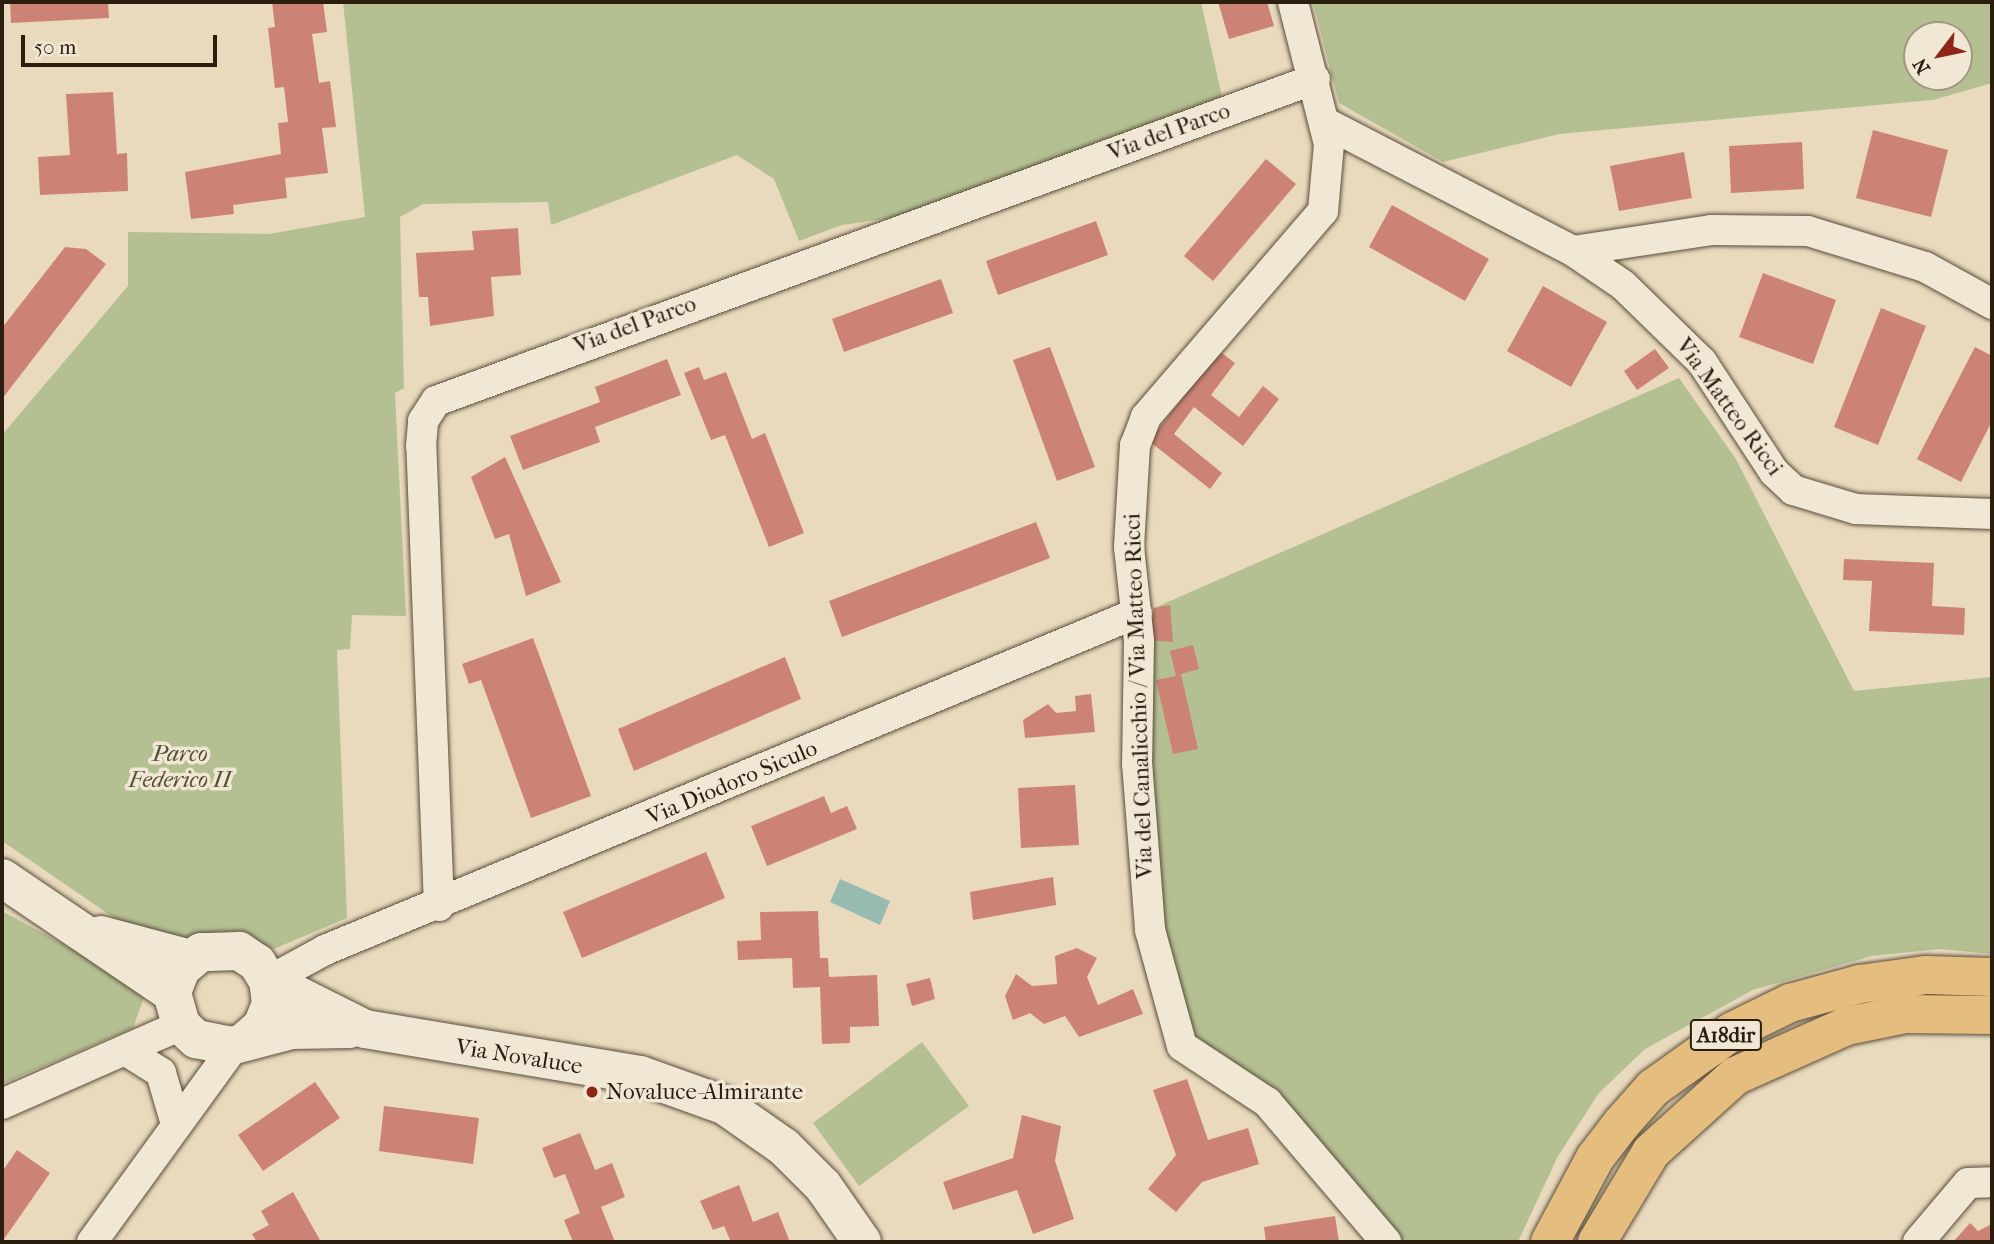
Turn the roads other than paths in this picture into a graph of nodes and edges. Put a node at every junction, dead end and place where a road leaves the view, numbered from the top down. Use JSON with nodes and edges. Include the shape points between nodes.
{"nodes":[{"id":1,"x":1293,"y":2,"type":"edge"},
{"id":2,"x":1315,"y":79,"type":"junction"},
{"id":3,"x":1326,"y":123,"type":"junction"},
{"id":4,"x":1573,"y":251,"type":"junction"},
{"id":5,"x":1992,"y":304,"type":"edge"},
{"id":6,"x":1992,"y":514,"type":"edge"},
{"id":7,"x":1137,"y":613,"type":"junction"},
{"id":8,"x":2,"y":878,"type":"edge"},
{"id":9,"x":439,"y":906,"type":"junction"},
{"id":10,"x":85,"y":930,"type":"junction"},
{"id":11,"x":190,"y":959,"type":"junction"},
{"id":12,"x":263,"y":976,"type":"junction"},
{"id":13,"x":1992,"y":976,"type":"edge"},
{"id":14,"x":1992,"y":1015,"type":"edge"},
{"id":15,"x":183,"y":1019,"type":"junction"},
{"id":16,"x":365,"y":1029,"type":"junction"},
{"id":17,"x":240,"y":1042,"type":"junction"},
{"id":18,"x":128,"y":1052,"type":"junction"},
{"id":19,"x":206,"y":1080,"type":"junction"},
{"id":20,"x":2,"y":1104,"type":"edge"},
{"id":21,"x":175,"y":1121,"type":"junction"},
{"id":22,"x":1992,"y":1182,"type":"edge"},
{"id":23,"x":92,"y":1242,"type":"edge"},
{"id":24,"x":862,"y":1242,"type":"edge"},
{"id":25,"x":1386,"y":1242,"type":"edge"},
{"id":26,"x":1550,"y":1242,"type":"edge"},
{"id":27,"x":1597,"y":1242,"type":"edge"},
{"id":28,"x":1917,"y":1242,"type":"edge"}],
"edges":[{"from":1,"to":2,"type":"street","name":"Via del Canalicchio / Via Matteo Ricci"},
{"from":2,"to":3,"type":"street","name":"Via del Canalicchio / Via Matteo Ricci"},
{"from":2,"to":9,"type":"street","name":"Via del Parco","via":[[436,401],[424,421],[421,446]]},
{"from":3,"to":4,"type":"street","name":"Via Matteo Ricci"},
{"from":3,"to":7,"type":"street","name":"Via del Canalicchio / Via Matteo Ricci","via":[[1323,211],[1170,388],[1139,436],[1129,547]]},
{"from":4,"to":5,"type":"street","via":[[1712,230],[1808,231],[1925,267]]},
{"from":4,"to":6,"type":"street","name":"Via Matteo Ricci","via":[[1665,321],[1702,362],[1774,472],[1793,490],[1856,509]]},
{"from":7,"to":9,"type":"street","name":"Via Diodoro Siculo"},
{"from":7,"to":25,"type":"street","name":"Via del Canalicchio / Via Matteo Ricci","via":[[1137,763],[1150,930],[1189,1055],[1267,1102]]},
{"from":8,"to":10,"type":"main road"},
{"from":9,"to":12,"type":"street","name":"Via Diodoro Siculo"},
{"from":10,"to":11,"type":"main road"},
{"from":10,"to":15,"type":"main road"},
{"from":11,"to":12,"type":"main road","via":[[226,948]]},
{"from":11,"to":15,"type":"main road"},
{"from":12,"to":16,"type":"main road"},
{"from":12,"to":17,"type":"main road","via":[[262,1026]]},
{"from":13,"to":26,"type":"highway","number":"A18dir","via":[[1927,975],[1860,984],[1790,1003],[1733,1031],[1653,1088],[1622,1123],[1595,1158]]},
{"from":14,"to":27,"type":"highway","number":"A18dir","via":[[1905,1014],[1847,1026],[1735,1076],[1651,1152]]},
{"from":15,"to":17,"type":"main road"},
{"from":15,"to":18,"type":"street"},
{"from":15,"to":19,"type":"street"},
{"from":16,"to":17,"type":"main road","via":[[307,1028]]},
{"from":16,"to":24,"type":"main road","name":"Via Novaluce","via":[[640,1075],[724,1105],[785,1147],[823,1186]]},
{"from":17,"to":19,"type":"street"},
{"from":18,"to":20,"type":"street"},
{"from":18,"to":21,"type":"street","via":[[161,1073]]},
{"from":19,"to":21,"type":"street"},
{"from":21,"to":23,"type":"street"},
{"from":22,"to":28,"type":"street","via":[[1968,1184]]}]}
